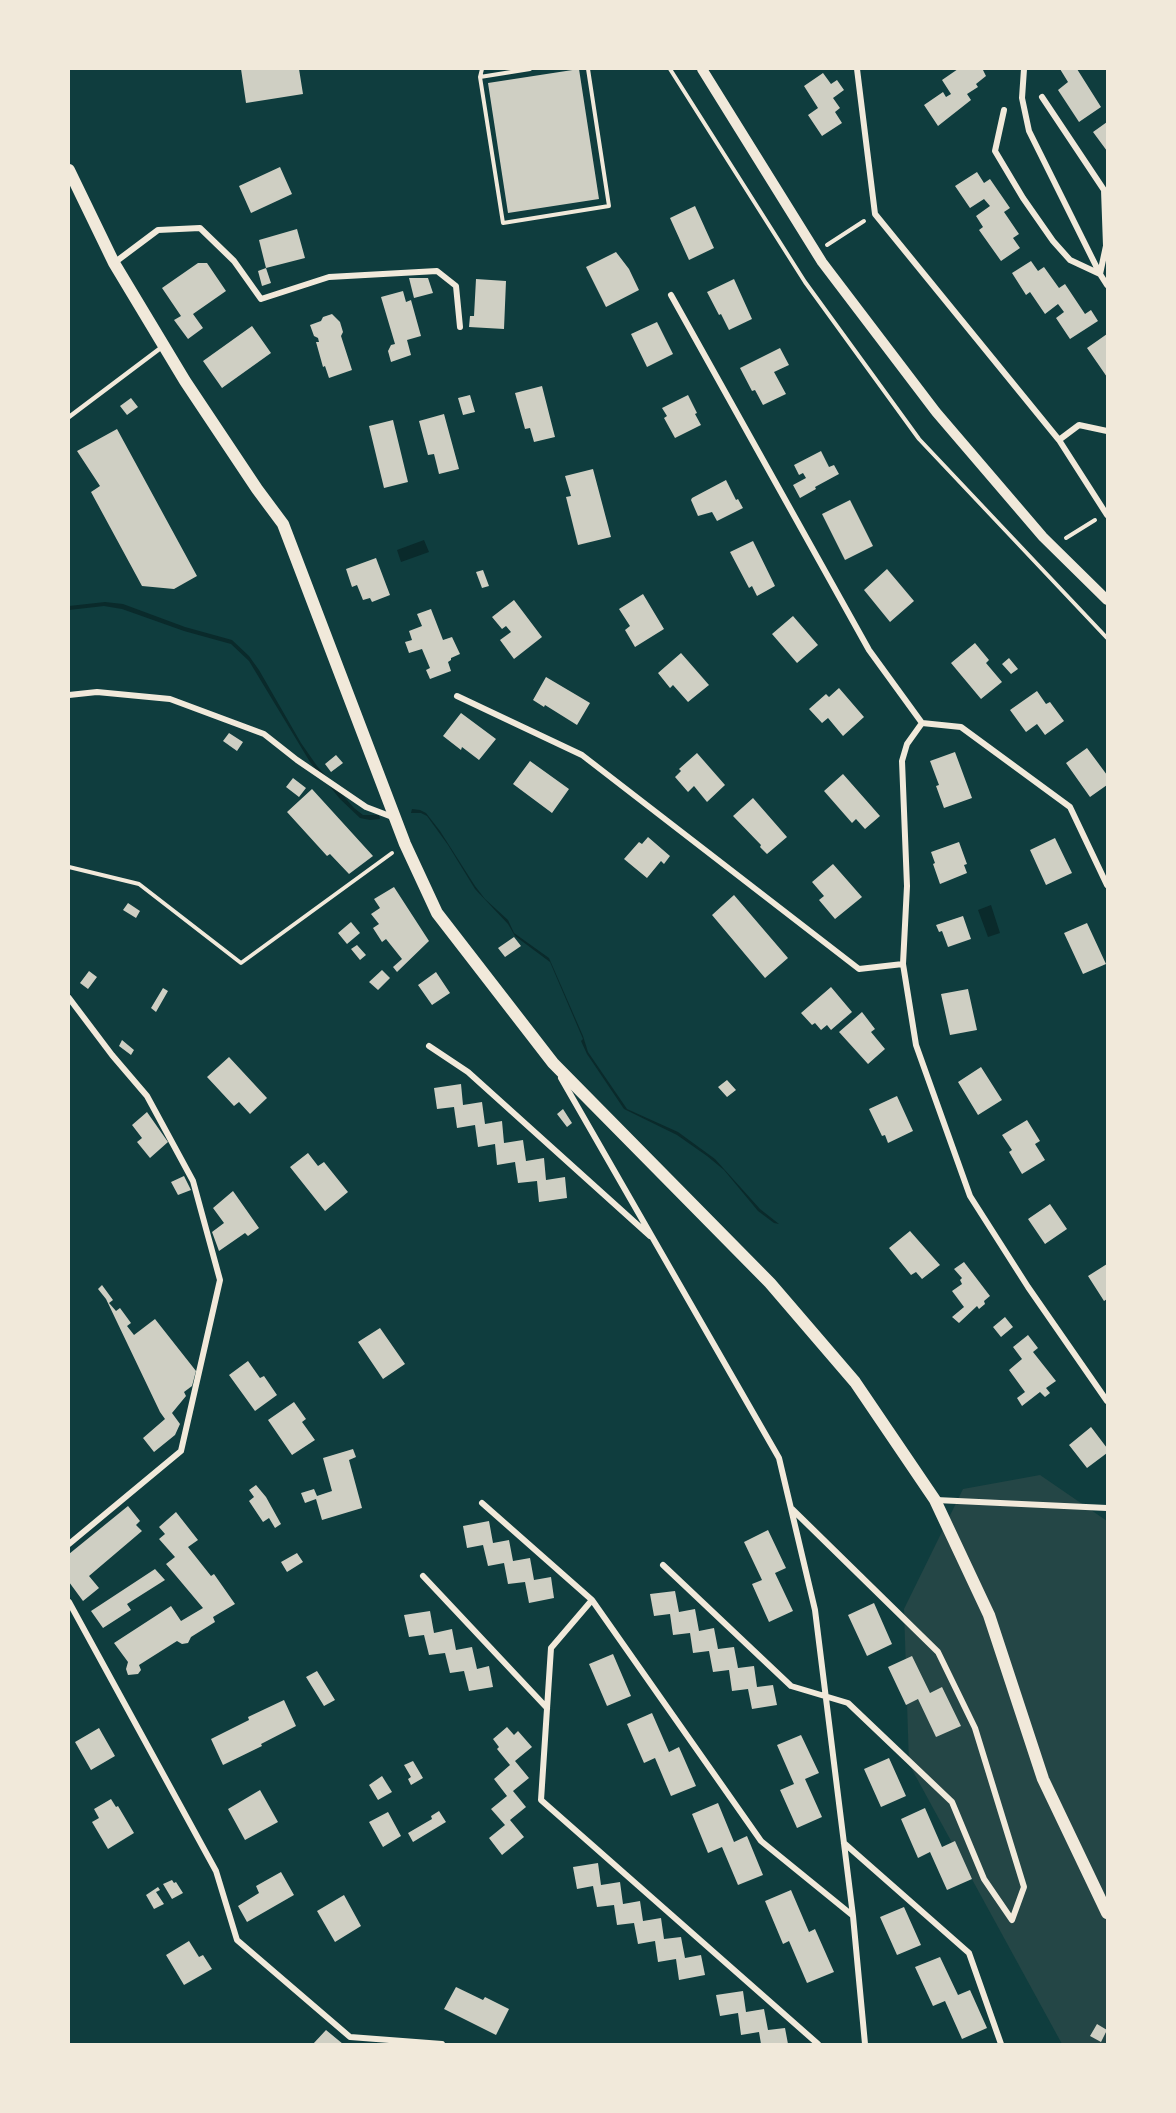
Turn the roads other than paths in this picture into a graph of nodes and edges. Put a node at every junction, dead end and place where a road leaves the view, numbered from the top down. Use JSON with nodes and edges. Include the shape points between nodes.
{"nodes":[{"id":1,"x":702,"y":69,"type":"edge"},
{"id":2,"x":1024,"y":69,"type":"edge"},
{"id":3,"x":859,"y":70,"type":"edge"},
{"id":4,"x":1042,"y":97,"type":"dead end"},
{"id":5,"x":1004,"y":110,"type":"dead end"},
{"id":6,"x":69,"y":170,"type":"edge"},
{"id":7,"x":114,"y":263,"type":"junction"},
{"id":8,"x":1100,"y":274,"type":"junction"},
{"id":9,"x":1107,"y":285,"type":"edge"},
{"id":10,"x":671,"y":296,"type":"dead end"},
{"id":11,"x":460,"y":327,"type":"dead end"},
{"id":12,"x":165,"y":346,"type":"junction"},
{"id":13,"x":69,"y":417,"type":"edge"},
{"id":14,"x":1107,"y":431,"type":"edge"},
{"id":15,"x":1059,"y":440,"type":"junction"},
{"id":16,"x":1106,"y":514,"type":"edge"},
{"id":17,"x":1107,"y":600,"type":"edge"},
{"id":18,"x":69,"y":695,"type":"edge"},
{"id":19,"x":457,"y":696,"type":"dead end"},
{"id":20,"x":922,"y":723,"type":"junction"},
{"id":21,"x":396,"y":818,"type":"junction"},
{"id":22,"x":1107,"y":885,"type":"edge"},
{"id":23,"x":903,"y":964,"type":"junction"},
{"id":24,"x":69,"y":998,"type":"edge"},
{"id":25,"x":429,"y":1046,"type":"dead end"},
{"id":26,"x":553,"y":1063,"type":"junction"},
{"id":27,"x":655,"y":1241,"type":"junction"},
{"id":28,"x":1107,"y":1401,"type":"edge"},
{"id":29,"x":935,"y":1500,"type":"junction"},
{"id":30,"x":482,"y":1503,"type":"dead end"},
{"id":31,"x":1107,"y":1508,"type":"edge"},
{"id":32,"x":791,"y":1509,"type":"junction"},
{"id":33,"x":69,"y":1544,"type":"edge"},
{"id":34,"x":663,"y":1565,"type":"dead end"},
{"id":35,"x":423,"y":1576,"type":"dead end"},
{"id":36,"x":592,"y":1600,"type":"junction"},
{"id":37,"x":69,"y":1602,"type":"edge"},
{"id":38,"x":77,"y":1615,"type":"junction"},
{"id":39,"x":69,"y":1619,"type":"edge"},
{"id":40,"x":824,"y":1695,"type":"junction"},
{"id":41,"x":547,"y":1708,"type":"junction"},
{"id":42,"x":844,"y":1843,"type":"junction"},
{"id":43,"x":1107,"y":1913,"type":"edge"},
{"id":44,"x":853,"y":1916,"type":"junction"},
{"id":45,"x":442,"y":2044,"type":"edge"},
{"id":46,"x":819,"y":2044,"type":"edge"},
{"id":47,"x":865,"y":2044,"type":"edge"},
{"id":48,"x":1001,"y":2044,"type":"edge"}],
"edges":[{"from":1,"to":17,"type":"street","via":[[816,252],[936,412],[1053,546]]},
{"from":2,"to":8,"type":"street","via":[[1022,98],[1029,131]]},
{"from":3,"to":15,"type":"street","via":[[875,214]]},
{"from":4,"to":8,"type":"street","via":[[1104,190],[1106,246]]},
{"from":5,"to":8,"type":"street","via":[[995,151],[1053,241],[1071,260]]},
{"from":6,"to":7,"type":"main road"},
{"from":7,"to":11,"type":"street","via":[[158,230],[200,228],[234,261],[261,299],[329,277],[437,271],[456,286]]},
{"from":7,"to":12,"type":"main road"},
{"from":8,"to":9,"type":"street"},
{"from":10,"to":20,"type":"street","via":[[869,650]]},
{"from":12,"to":13,"type":"lane"},
{"from":12,"to":21,"type":"main road","via":[[283,524]]},
{"from":14,"to":15,"type":"street","via":[[1079,424]]},
{"from":15,"to":16,"type":"street"},
{"from":18,"to":21,"type":"street","via":[[97,692],[170,699],[264,734],[366,807]]},
{"from":19,"to":23,"type":"street","via":[[582,755],[859,969]]},
{"from":20,"to":22,"type":"street","via":[[960,727],[1070,807]]},
{"from":20,"to":23,"type":"street","via":[[902,761],[907,886]]},
{"from":21,"to":26,"type":"main road","via":[[437,913]]},
{"from":23,"to":28,"type":"street","via":[[916,1045],[970,1196]]},
{"from":24,"to":33,"type":"street","via":[[147,1096],[193,1180],[220,1280],[181,1450]]},
{"from":25,"to":27,"type":"street","via":[[468,1072]]},
{"from":26,"to":27,"type":"street"},
{"from":26,"to":29,"type":"main road","via":[[770,1282],[855,1382]]},
{"from":27,"to":32,"type":"street","via":[[779,1458]]},
{"from":29,"to":31,"type":"street"},
{"from":29,"to":43,"type":"main road","via":[[989,1616],[1044,1779]]},
{"from":30,"to":36,"type":"street"},
{"from":32,"to":40,"type":"street","via":[[815,1610]]},
{"from":32,"to":40,"type":"street","via":[[938,1652],[975,1728],[1024,1887],[1012,1920],[984,1879],[952,1802],[848,1703]]},
{"from":34,"to":40,"type":"street","via":[[790,1686]]},
{"from":35,"to":41,"type":"street"},
{"from":36,"to":41,"type":"street","via":[[551,1648]]},
{"from":36,"to":44,"type":"street","via":[[761,1841]]},
{"from":37,"to":38,"type":"street"},
{"from":38,"to":39,"type":"street"},
{"from":38,"to":45,"type":"street","via":[[216,1871],[237,1940],[350,2037]]},
{"from":40,"to":42,"type":"street"},
{"from":41,"to":46,"type":"street","via":[[541,1800]]},
{"from":42,"to":44,"type":"street"},
{"from":42,"to":48,"type":"street","via":[[969,1953]]},
{"from":44,"to":47,"type":"street"}]}
